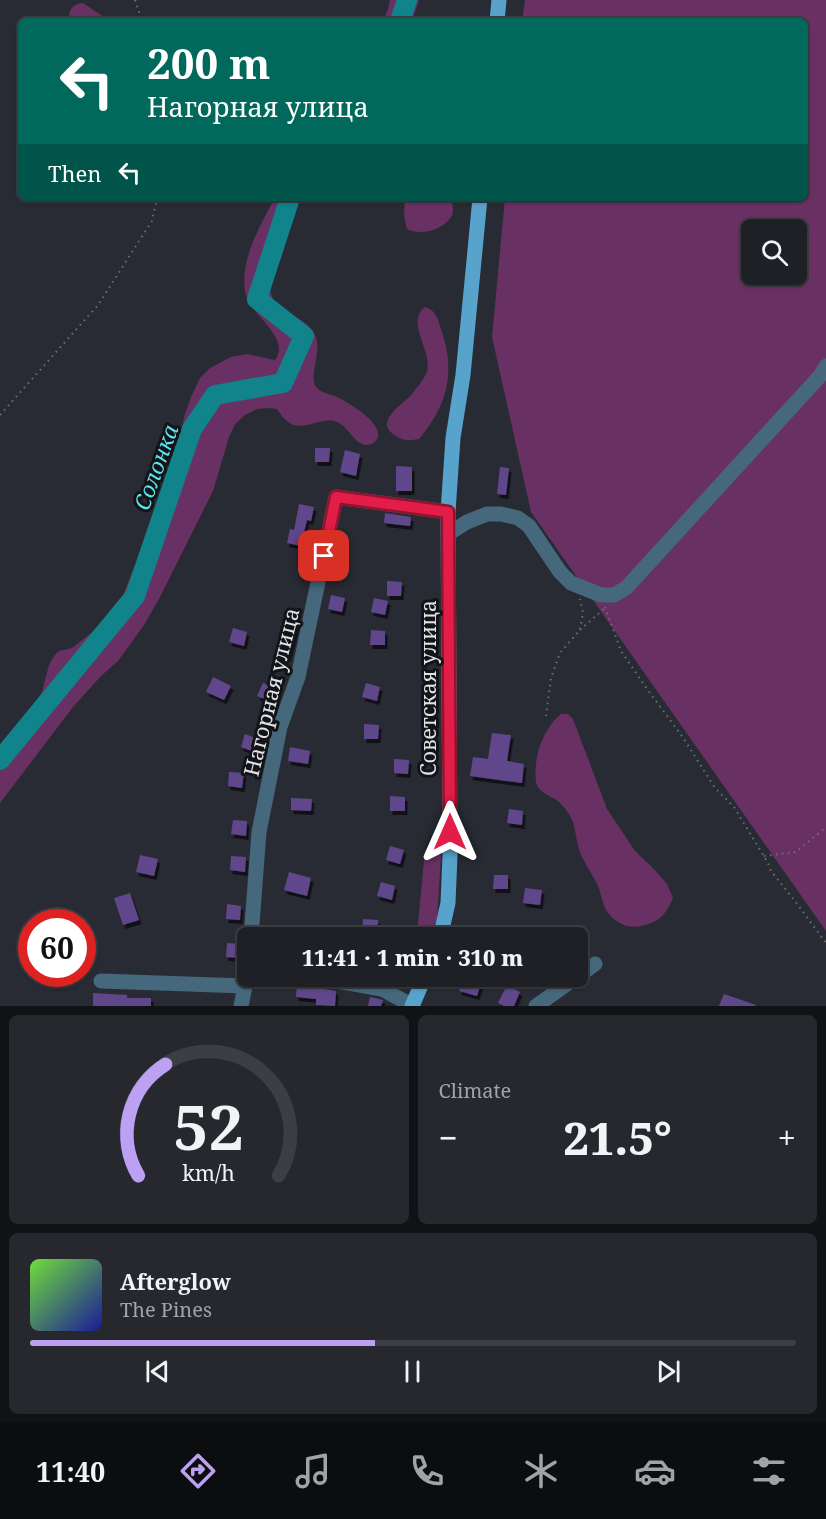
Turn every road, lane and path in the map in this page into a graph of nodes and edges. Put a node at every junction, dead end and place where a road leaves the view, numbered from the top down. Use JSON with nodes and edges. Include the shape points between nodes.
{"nodes":[{"id":1,"x":135,"y":0,"type":"edge"},
{"id":2,"x":499,"y":0,"type":"edge"},
{"id":3,"x":141,"y":18,"type":"edge"},
{"id":4,"x":497,"y":18,"type":"edge"},
{"id":5,"x":156,"y":201,"type":"edge"},
{"id":6,"x":480,"y":201,"type":"edge"},
{"id":7,"x":826,"y":366,"type":"edge"},
{"id":8,"x":0,"y":415,"type":"edge"},
{"id":9,"x":448,"y":512,"type":"junction"},
{"id":10,"x":448,"y":534,"type":"junction"},
{"id":11,"x":571,"y":583,"type":"junction"},
{"id":12,"x":603,"y":602,"type":"junction"},
{"id":13,"x":580,"y":630,"type":"junction"},
{"id":14,"x":546,"y":716,"type":"dead end"},
{"id":15,"x":826,"y":827,"type":"edge"},
{"id":16,"x":764,"y":856,"type":"junction"},
{"id":17,"x":252,"y":927,"type":"edge"},
{"id":18,"x":443,"y":927,"type":"edge"},
{"id":19,"x":826,"y":943,"type":"edge"},
{"id":20,"x":595,"y":964,"type":"dead end"},
{"id":21,"x":237,"y":979,"type":"edge"},
{"id":22,"x":101,"y":981,"type":"dead end"},
{"id":23,"x":245,"y":987,"type":"edge"},
{"id":24,"x":371,"y":987,"type":"edge"},
{"id":25,"x":420,"y":987,"type":"edge"},
{"id":26,"x":241,"y":1006,"type":"edge"},
{"id":27,"x":412,"y":1006,"type":"edge"},
{"id":28,"x":536,"y":1006,"type":"edge"}],
"edges":[{"from":1,"to":3,"type":"path"},
{"from":2,"to":4,"type":"main road"},
{"from":5,"to":8,"type":"path","via":[[152,221],[98,304]]},
{"from":6,"to":9,"type":"main road","name":"Советская улица"},
{"from":7,"to":12,"type":"street","via":[[626,588]]},
{"from":9,"to":10,"type":"main road","name":"Советская улица"},
{"from":9,"to":17,"type":"street","name":"Нагорная улица","via":[[336,497],[298,677],[280,727],[262,821]]},
{"from":10,"to":11,"type":"street","via":[[487,514],[518,518],[529,526]]},
{"from":10,"to":18,"type":"main road","name":"Советская улица","via":[[450,855]]},
{"from":11,"to":12,"type":"street"},
{"from":11,"to":13,"type":"path","via":[[583,613]]},
{"from":12,"to":13,"type":"path"},
{"from":12,"to":16,"type":"path","via":[[621,651],[716,788],[734,807]]},
{"from":13,"to":14,"type":"path","via":[[560,653],[551,678]]},
{"from":15,"to":16,"type":"path","via":[[796,852]]},
{"from":16,"to":19,"type":"path","via":[[771,872]]},
{"from":20,"to":28,"type":"street"},
{"from":21,"to":22,"type":"street"},
{"from":23,"to":26,"type":"street"},
{"from":24,"to":27,"type":"street"},
{"from":25,"to":27,"type":"main road"}]}
